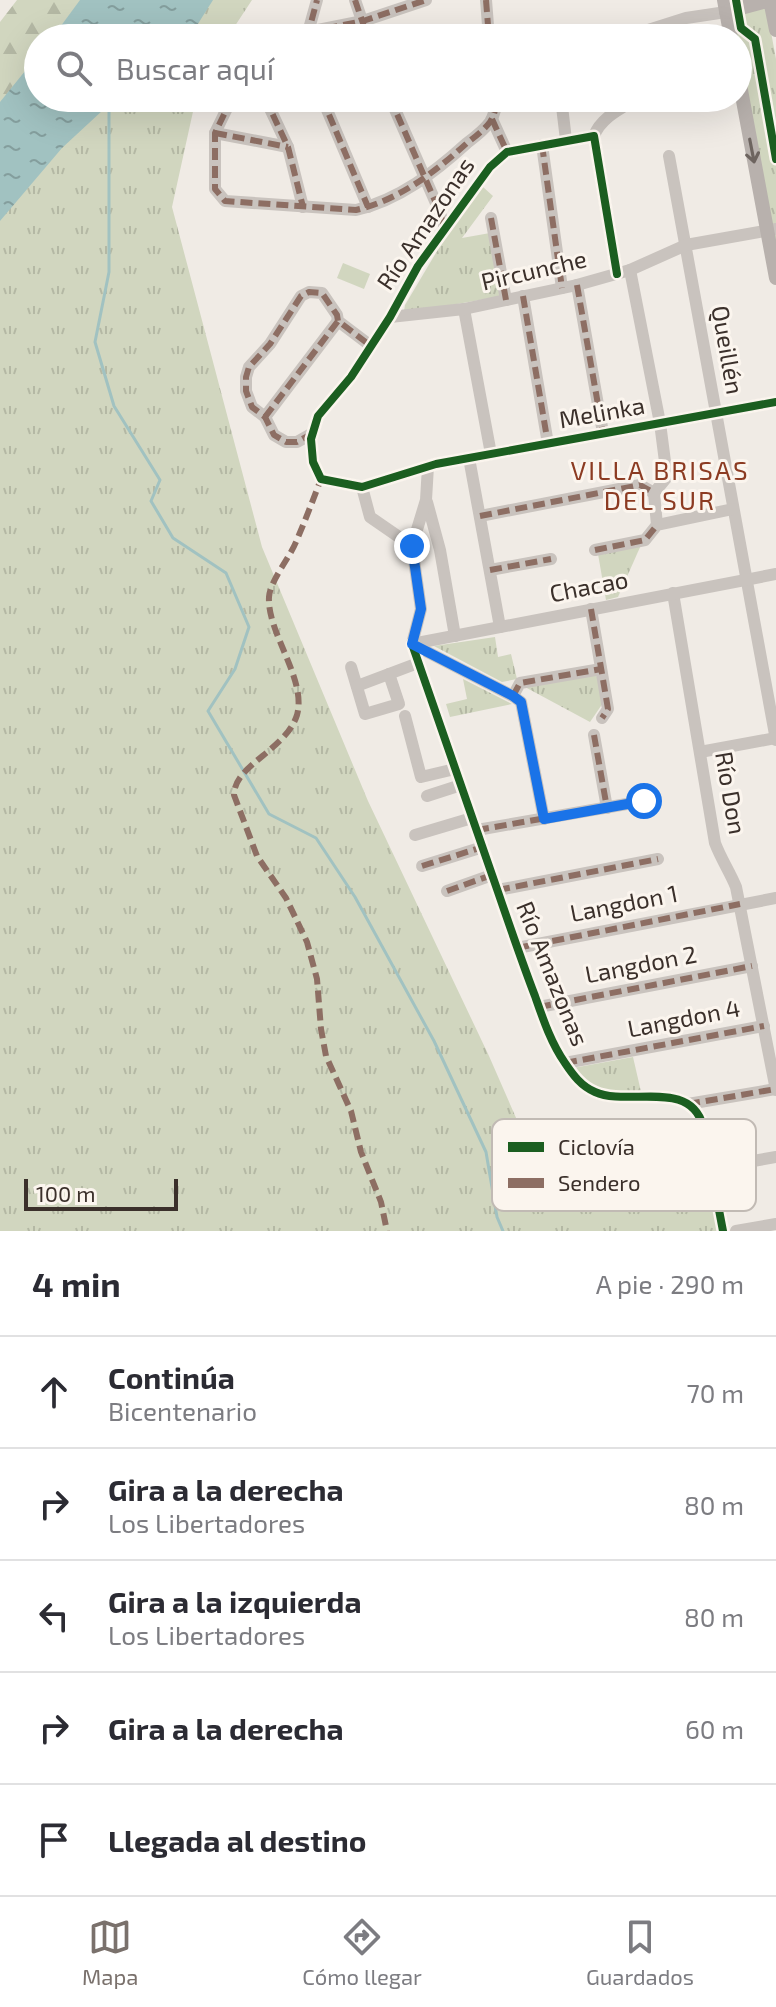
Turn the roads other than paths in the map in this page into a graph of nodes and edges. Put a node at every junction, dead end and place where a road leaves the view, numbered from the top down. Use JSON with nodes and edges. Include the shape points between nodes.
{"nodes":[{"id":1,"x":317,"y":0,"type":"edge"},
{"id":2,"x":355,"y":0,"type":"edge"},
{"id":3,"x":426,"y":0,"type":"edge"},
{"id":4,"x":486,"y":0,"type":"edge"},
{"id":5,"x":770,"y":0,"type":"edge"},
{"id":6,"x":725,"y":6,"type":"edge"},
{"id":7,"x":363,"y":21,"type":"junction"},
{"id":8,"x":311,"y":24,"type":"edge"},
{"id":9,"x":351,"y":24,"type":"edge"},
{"id":10,"x":364,"y":24,"type":"edge"},
{"id":11,"x":488,"y":24,"type":"edge"},
{"id":12,"x":667,"y":24,"type":"edge"},
{"id":13,"x":776,"y":30,"type":"edge"},
{"id":14,"x":225,"y":112,"type":"edge"},
{"id":15,"x":272,"y":112,"type":"edge"},
{"id":16,"x":328,"y":112,"type":"edge"},
{"id":17,"x":396,"y":112,"type":"edge"},
{"id":18,"x":494,"y":112,"type":"edge"},
{"id":19,"x":563,"y":112,"type":"edge"},
{"id":20,"x":616,"y":112,"type":"edge"},
{"id":21,"x":746,"y":112,"type":"edge"},
{"id":22,"x":492,"y":119,"type":"junction"},
{"id":23,"x":215,"y":133,"type":"junction"},
{"id":24,"x":594,"y":136,"type":"junction"},
{"id":25,"x":566,"y":140,"type":"junction"},
{"id":26,"x":542,"y":145,"type":"junction"},
{"id":27,"x":288,"y":147,"type":"junction"},
{"id":28,"x":507,"y":152,"type":"junction"},
{"id":29,"x":669,"y":156,"type":"dead end"},
{"id":30,"x":424,"y":179,"type":"junction"},
{"id":31,"x":303,"y":207,"type":"junction"},
{"id":32,"x":368,"y":207,"type":"junction"},
{"id":33,"x":491,"y":218,"type":"dead end"},
{"id":34,"x":445,"y":229,"type":"junction"},
{"id":35,"x":772,"y":230,"type":"edge"},
{"id":36,"x":686,"y":245,"type":"junction"},
{"id":37,"x":623,"y":272,"type":"junction"},
{"id":38,"x":776,"y":278,"type":"edge"},
{"id":39,"x":577,"y":285,"type":"junction"},
{"id":40,"x":562,"y":288,"type":"junction"},
{"id":41,"x":523,"y":296,"type":"junction"},
{"id":42,"x":506,"y":300,"type":"junction"},
{"id":43,"x":464,"y":309,"type":"junction"},
{"id":44,"x":390,"y":317,"type":"junction"},
{"id":45,"x":338,"y":321,"type":"junction"},
{"id":46,"x":371,"y":346,"type":"junction"},
{"id":47,"x":776,"y":402,"type":"edge"},
{"id":48,"x":715,"y":413,"type":"junction"},
{"id":49,"x":265,"y":417,"type":"junction"},
{"id":50,"x":660,"y":423,"type":"junction"},
{"id":51,"x":313,"y":433,"type":"junction"},
{"id":52,"x":603,"y":433,"type":"junction"},
{"id":53,"x":548,"y":444,"type":"junction"},
{"id":54,"x":491,"y":454,"type":"junction"},
{"id":55,"x":469,"y":458,"type":"junction"},
{"id":56,"x":432,"y":465,"type":"junction"},
{"id":57,"x":362,"y":487,"type":"junction"},
{"id":58,"x":654,"y":493,"type":"junction"},
{"id":59,"x":426,"y":500,"type":"junction"},
{"id":60,"x":733,"y":509,"type":"junction"},
{"id":61,"x":480,"y":516,"type":"junction"},
{"id":62,"x":657,"y":525,"type":"junction"},
{"id":63,"x":412,"y":546,"type":"junction"},
{"id":64,"x":595,"y":550,"type":"dead end"},
{"id":65,"x":551,"y":559,"type":"dead end"},
{"id":66,"x":490,"y":570,"type":"junction"},
{"id":67,"x":776,"y":574,"type":"edge"},
{"id":68,"x":748,"y":579,"type":"junction"},
{"id":69,"x":673,"y":593,"type":"junction"},
{"id":70,"x":591,"y":609,"type":"junction"},
{"id":71,"x":500,"y":627,"type":"junction"},
{"id":72,"x":455,"y":636,"type":"junction"},
{"id":73,"x":412,"y":644,"type":"junction"},
{"id":74,"x":418,"y":663,"type":"junction"},
{"id":75,"x":351,"y":667,"type":"dead end"},
{"id":76,"x":601,"y":669,"type":"junction"},
{"id":77,"x":389,"y":674,"type":"junction"},
{"id":78,"x":357,"y":686,"type":"junction"},
{"id":79,"x":513,"y":696,"type":"junction"},
{"id":80,"x":405,"y":716,"type":"dead end"},
{"id":81,"x":602,"y":718,"type":"dead end"},
{"id":82,"x":594,"y":735,"type":"dead end"},
{"id":83,"x":776,"y":739,"type":"edge"},
{"id":84,"x":700,"y":752,"type":"junction"},
{"id":85,"x":455,"y":769,"type":"junction"},
{"id":86,"x":461,"y":785,"type":"junction"},
{"id":87,"x":427,"y":796,"type":"dead end"},
{"id":88,"x":644,"y":801,"type":"dead end"},
{"id":89,"x":607,"y":808,"type":"junction"},
{"id":90,"x":544,"y":819,"type":"junction"},
{"id":91,"x":474,"y":824,"type":"junction"},
{"id":92,"x":415,"y":835,"type":"dead end"},
{"id":93,"x":483,"y":847,"type":"junction"},
{"id":94,"x":658,"y":859,"type":"dead end"},
{"id":95,"x":422,"y":866,"type":"dead end"},
{"id":96,"x":492,"y":875,"type":"junction"},
{"id":97,"x":498,"y":890,"type":"junction"},
{"id":98,"x":447,"y":891,"type":"dead end"},
{"id":99,"x":776,"y":898,"type":"edge"},
{"id":100,"x":740,"y":904,"type":"junction"},
{"id":101,"x":517,"y":948,"type":"junction"},
{"id":102,"x":752,"y":966,"type":"junction"},
{"id":103,"x":539,"y":1007,"type":"junction"},
{"id":104,"x":776,"y":1016,"type":"edge"},
{"id":105,"x":763,"y":1022,"type":"junction"},
{"id":106,"x":565,"y":1063,"type":"junction"},
{"id":107,"x":776,"y":1090,"type":"edge"},
{"id":108,"x":688,"y":1104,"type":"junction"},
{"id":109,"x":701,"y":1119,"type":"edge"},
{"id":110,"x":776,"y":1157,"type":"edge"},
{"id":111,"x":756,"y":1160,"type":"edge"},
{"id":112,"x":720,"y":1211,"type":"edge"},
{"id":113,"x":776,"y":1224,"type":"edge"},
{"id":114,"x":723,"y":1231,"type":"edge"},
{"id":115,"x":736,"y":1231,"type":"edge"}],
"edges":[{"from":1,"to":8,"type":"street"},
{"from":2,"to":7,"type":"street"},
{"from":3,"to":7,"type":"street"},
{"from":4,"to":11,"type":"street"},
{"from":5,"to":6,"type":"main road"},
{"from":5,"to":13,"type":"main road"},
{"from":6,"to":12,"type":"street"},
{"from":7,"to":9,"type":"street"},
{"from":7,"to":10,"type":"street"},
{"from":14,"to":23,"type":"street"},
{"from":15,"to":27,"type":"street"},
{"from":16,"to":32,"type":"street"},
{"from":17,"to":30,"type":"street"},
{"from":18,"to":22,"type":"street"},
{"from":19,"to":25,"type":"street"},
{"from":20,"to":24,"type":"street"},
{"from":21,"to":35,"type":"main road","one_way":true},
{"from":22,"to":28,"type":"street"},
{"from":22,"to":30,"type":"street"},
{"from":23,"to":27,"type":"street"},
{"from":23,"to":31,"type":"street","via":[[215,189],[225,201]]},
{"from":24,"to":25,"type":"street","name":"Río Amazonas"},
{"from":24,"to":37,"type":"street"},
{"from":25,"to":26,"type":"street","name":"Río Amazonas"},
{"from":26,"to":28,"type":"street","name":"Río Amazonas"},
{"from":26,"to":40,"type":"street"},
{"from":27,"to":31,"type":"street"},
{"from":28,"to":34,"type":"street","name":"Río Amazonas"},
{"from":29,"to":36,"type":"street","name":"Queillén"},
{"from":30,"to":32,"type":"street"},
{"from":30,"to":34,"type":"street"},
{"from":31,"to":32,"type":"street"},
{"from":33,"to":42,"type":"street"},
{"from":34,"to":44,"type":"street","name":"Río Amazonas"},
{"from":35,"to":36,"type":"street","name":"Pircunche"},
{"from":35,"to":38,"type":"main road"},
{"from":36,"to":37,"type":"street","name":"Pircunche"},
{"from":36,"to":48,"type":"street","name":"Queillén"},
{"from":37,"to":39,"type":"street","name":"Pircunche"},
{"from":37,"to":50,"type":"street"},
{"from":39,"to":40,"type":"street","name":"Pircunche"},
{"from":39,"to":52,"type":"street"},
{"from":40,"to":41,"type":"street","name":"Pircunche"},
{"from":41,"to":42,"type":"street","name":"Pircunche"},
{"from":41,"to":53,"type":"street"},
{"from":42,"to":43,"type":"street","name":"Pircunche"},
{"from":43,"to":44,"type":"street","name":"Pircunche"},
{"from":43,"to":54,"type":"street"},
{"from":44,"to":46,"type":"street","name":"Río Amazonas"},
{"from":45,"to":46,"type":"street"},
{"from":45,"to":49,"type":"street"},
{"from":45,"to":49,"type":"street","via":[[322,293],[301,296],[246,377],[252,407]]},
{"from":46,"to":51,"type":"street","name":"Río Amazonas","via":[[318,416]]},
{"from":47,"to":48,"type":"street","name":"Melinka"},
{"from":48,"to":50,"type":"street","name":"Melinka"},
{"from":48,"to":60,"type":"street","name":"Queillén"},
{"from":49,"to":51,"type":"street","via":[[274,435],[286,442]]},
{"from":50,"to":52,"type":"street","name":"Melinka"},
{"from":50,"to":58,"type":"street","via":[[667,477]]},
{"from":51,"to":57,"type":"street","via":[[313,462],[321,479]]},
{"from":52,"to":53,"type":"street","name":"Melinka"},
{"from":53,"to":54,"type":"street","name":"Melinka"},
{"from":54,"to":55,"type":"street","name":"Melinka"},
{"from":55,"to":56,"type":"street","name":"Melinka"},
{"from":55,"to":61,"type":"street"},
{"from":56,"to":57,"type":"street","name":"Melinka"},
{"from":56,"to":59,"type":"street"},
{"from":57,"to":63,"type":"street","via":[[370,517]]},
{"from":58,"to":61,"type":"street","via":[[640,485]]},
{"from":58,"to":62,"type":"street"},
{"from":59,"to":63,"type":"street"},
{"from":59,"to":72,"type":"street"},
{"from":60,"to":62,"type":"street"},
{"from":60,"to":68,"type":"street","name":"Queillén"},
{"from":61,"to":66,"type":"street"},
{"from":62,"to":64,"type":"street","via":[[645,540]]},
{"from":63,"to":73,"type":"street","via":[[421,609]]},
{"from":65,"to":66,"type":"street"},
{"from":66,"to":71,"type":"street"},
{"from":67,"to":68,"type":"street","name":"Chacao"},
{"from":68,"to":69,"type":"street","name":"Chacao"},
{"from":68,"to":83,"type":"street","name":"Queillén"},
{"from":69,"to":70,"type":"street","name":"Chacao"},
{"from":69,"to":84,"type":"street","name":"Río Don"},
{"from":70,"to":71,"type":"street","name":"Chacao"},
{"from":70,"to":76,"type":"street"},
{"from":71,"to":72,"type":"street","name":"Chacao"},
{"from":72,"to":73,"type":"street","name":"Chacao"},
{"from":73,"to":74,"type":"street","name":"Río Amazonas"},
{"from":73,"to":79,"type":"street"},
{"from":74,"to":77,"type":"street"},
{"from":74,"to":85,"type":"street","name":"Río Amazonas"},
{"from":75,"to":78,"type":"street"},
{"from":76,"to":79,"type":"street","via":[[520,683]]},
{"from":76,"to":81,"type":"street","via":[[608,709]]},
{"from":77,"to":78,"type":"street"},
{"from":77,"to":78,"type":"street","via":[[399,704],[365,714]]},
{"from":79,"to":90,"type":"street","via":[[521,702]]},
{"from":80,"to":85,"type":"street","via":[[421,777]]},
{"from":82,"to":89,"type":"street"},
{"from":83,"to":84,"type":"street"},
{"from":84,"to":100,"type":"street","name":"Río Don","via":[[715,843]]},
{"from":85,"to":86,"type":"street","name":"Río Amazonas"},
{"from":86,"to":87,"type":"street"},
{"from":86,"to":91,"type":"street","name":"Río Amazonas"},
{"from":88,"to":89,"type":"street"},
{"from":89,"to":90,"type":"street"},
{"from":90,"to":91,"type":"street"},
{"from":91,"to":92,"type":"street"},
{"from":91,"to":93,"type":"street","name":"Río Amazonas"},
{"from":93,"to":95,"type":"street"},
{"from":93,"to":96,"type":"street","name":"Río Amazonas"},
{"from":94,"to":97,"type":"street"},
{"from":96,"to":97,"type":"street","name":"Río Amazonas"},
{"from":96,"to":98,"type":"street"},
{"from":97,"to":101,"type":"street","name":"Río Amazonas"},
{"from":99,"to":100,"type":"street","name":"Langdon 1"},
{"from":100,"to":101,"type":"street","name":"Langdon 1"},
{"from":100,"to":102,"type":"street","name":"Río Don"},
{"from":101,"to":103,"type":"street","name":"Río Amazonas"},
{"from":102,"to":103,"type":"street","name":"Langdon 2"},
{"from":102,"to":105,"type":"street","name":"Río Don"},
{"from":103,"to":106,"type":"street","name":"Río Amazonas"},
{"from":104,"to":105,"type":"street","name":"Langdon 4"},
{"from":105,"to":106,"type":"street","name":"Langdon 4"},
{"from":105,"to":107,"type":"street","name":"Río Don"},
{"from":106,"to":108,"type":"street","name":"Río Amazonas","via":[[579,1082],[597,1093],[674,1098]]},
{"from":107,"to":108,"type":"street","name":"Río Amazonas"},
{"from":108,"to":109,"type":"street"},
{"from":110,"to":111,"type":"street"},
{"from":112,"to":114,"type":"street"},
{"from":113,"to":115,"type":"street"}]}
